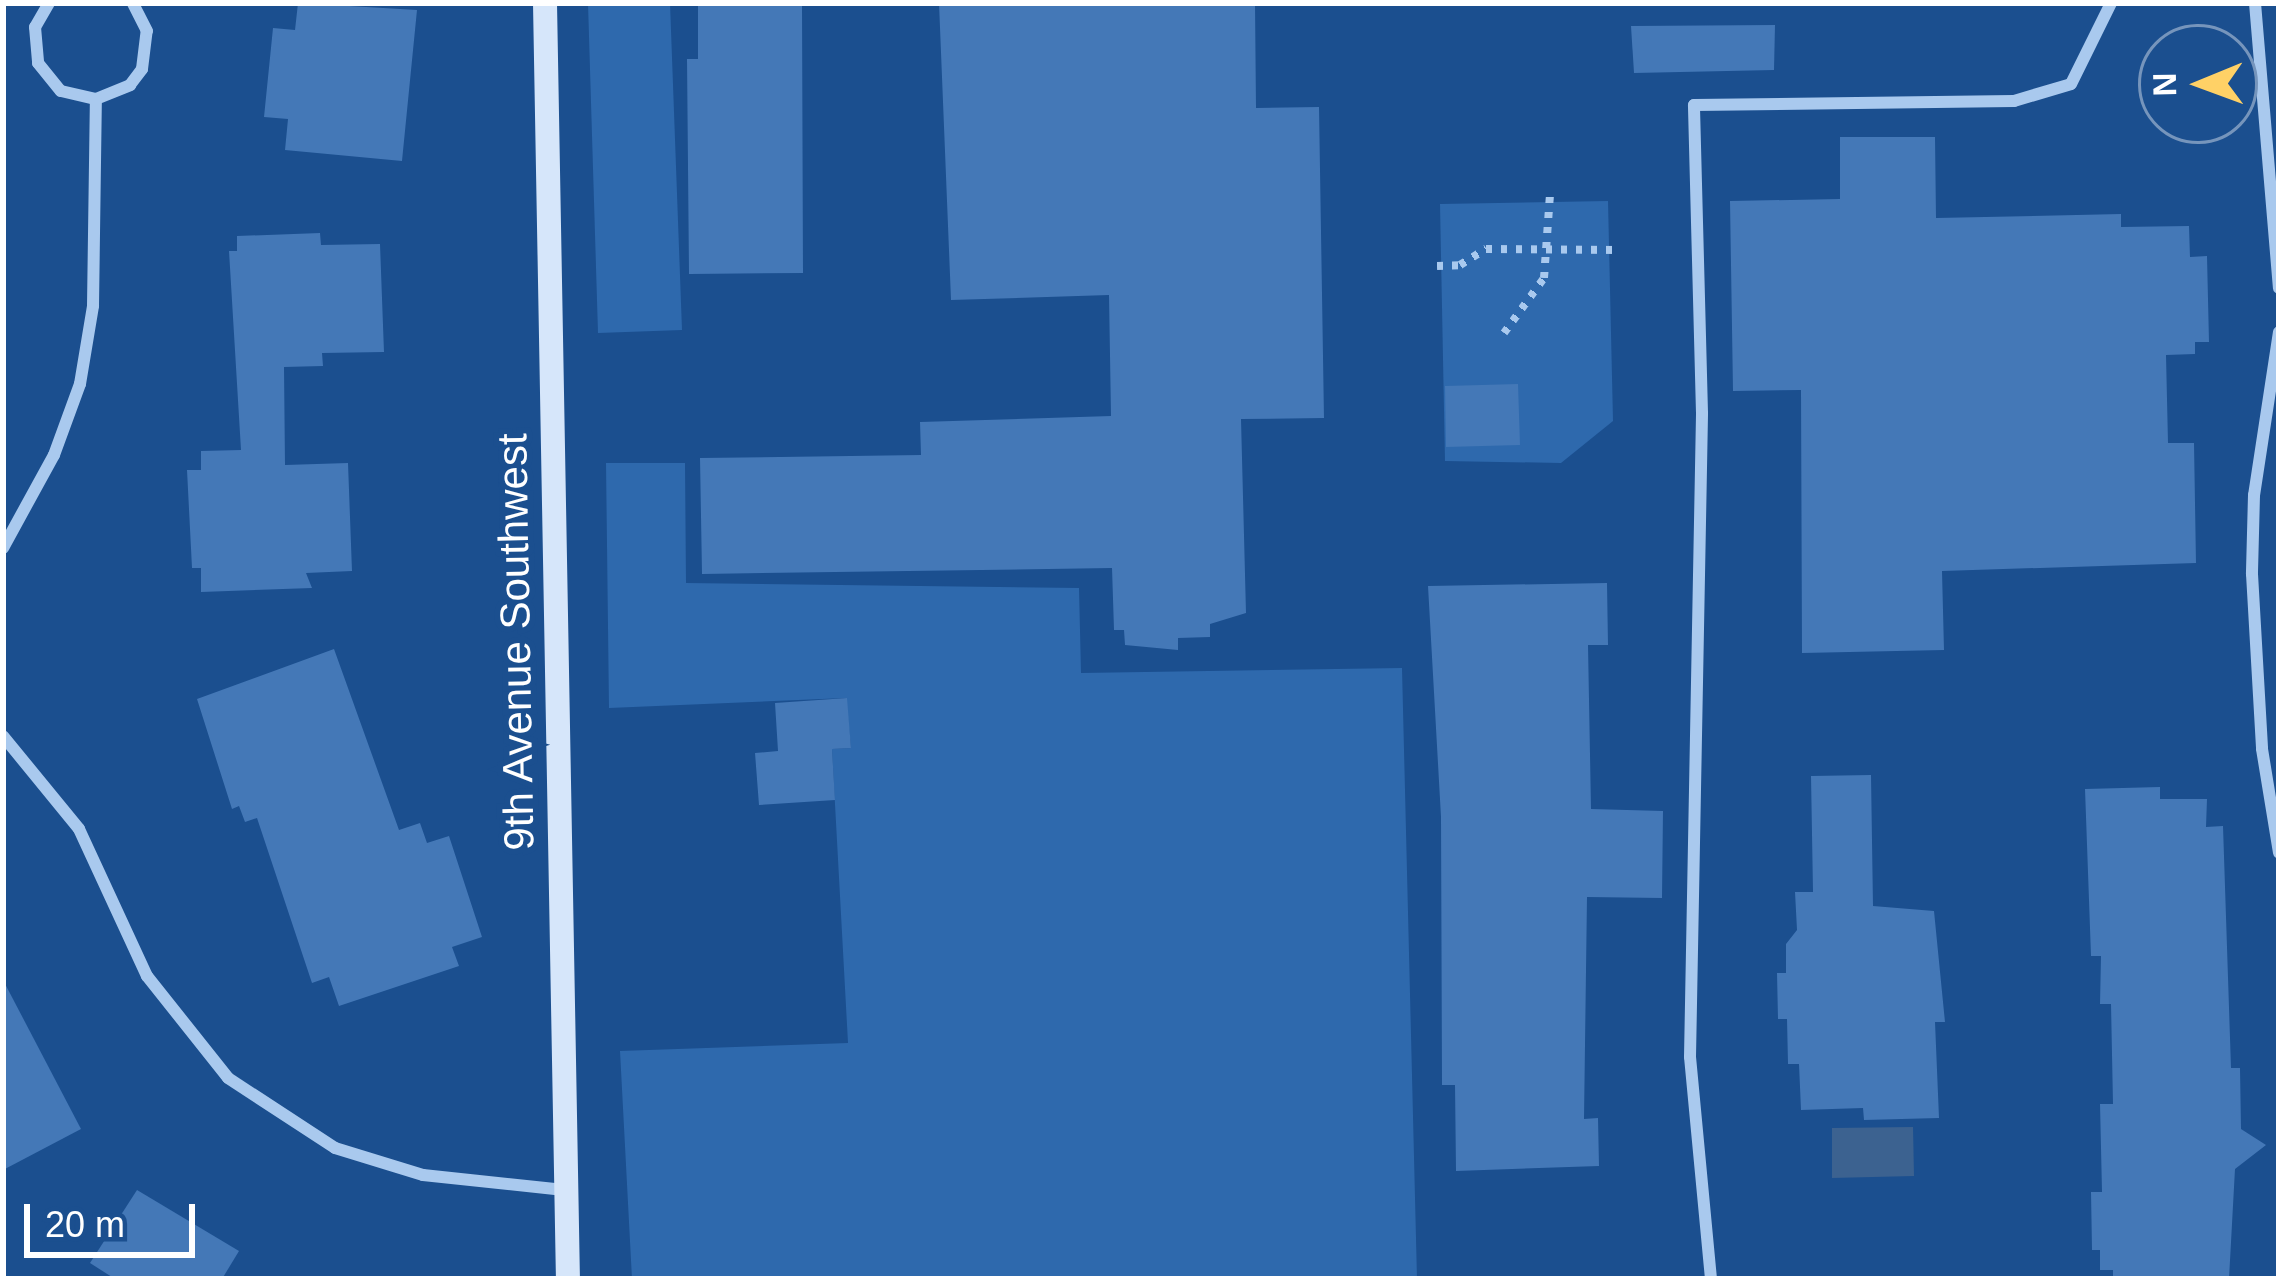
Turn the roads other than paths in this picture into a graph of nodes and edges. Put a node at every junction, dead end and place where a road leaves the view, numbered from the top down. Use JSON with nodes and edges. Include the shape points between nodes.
{"nodes":[{"id":1,"x":49,"y":3,"type":"edge"},
{"id":2,"x":133,"y":3,"type":"edge"},
{"id":3,"x":545,"y":3,"type":"edge"},
{"id":4,"x":2111,"y":3,"type":"edge"},
{"id":5,"x":2255,"y":3,"type":"edge"},
{"id":6,"x":96,"y":99,"type":"junction"},
{"id":7,"x":2279,"y":288,"type":"edge"},
{"id":8,"x":2279,"y":332,"type":"edge"},
{"id":9,"x":3,"y":548,"type":"edge"},
{"id":10,"x":3,"y":736,"type":"edge"},
{"id":11,"x":2279,"y":853,"type":"edge"},
{"id":12,"x":565,"y":1190,"type":"junction"},
{"id":13,"x":568,"y":1279,"type":"edge"},
{"id":14,"x":1711,"y":1279,"type":"edge"}],
"edges":[{"from":1,"to":6,"type":"street","via":[[35,27],[38,63],[61,91]]},
{"from":2,"to":6,"type":"street","via":[[147,31],[142,69],[130,85]]},
{"from":3,"to":12,"type":"street","name":"9th Avenue Southwest"},
{"from":4,"to":14,"type":"street","via":[[2071,84],[2014,101],[1694,105],[1702,413],[1690,1057]]},
{"from":5,"to":7,"type":"street"},
{"from":6,"to":9,"type":"street","via":[[93,306],[80,384],[54,455]]},
{"from":8,"to":11,"type":"street","via":[[2254,495],[2252,574],[2262,749]]},
{"from":10,"to":12,"type":"street","via":[[79,830],[146,976],[228,1078],[335,1148],[423,1175]]},
{"from":12,"to":13,"type":"street","name":"9th Avenue Southwest"}]}
